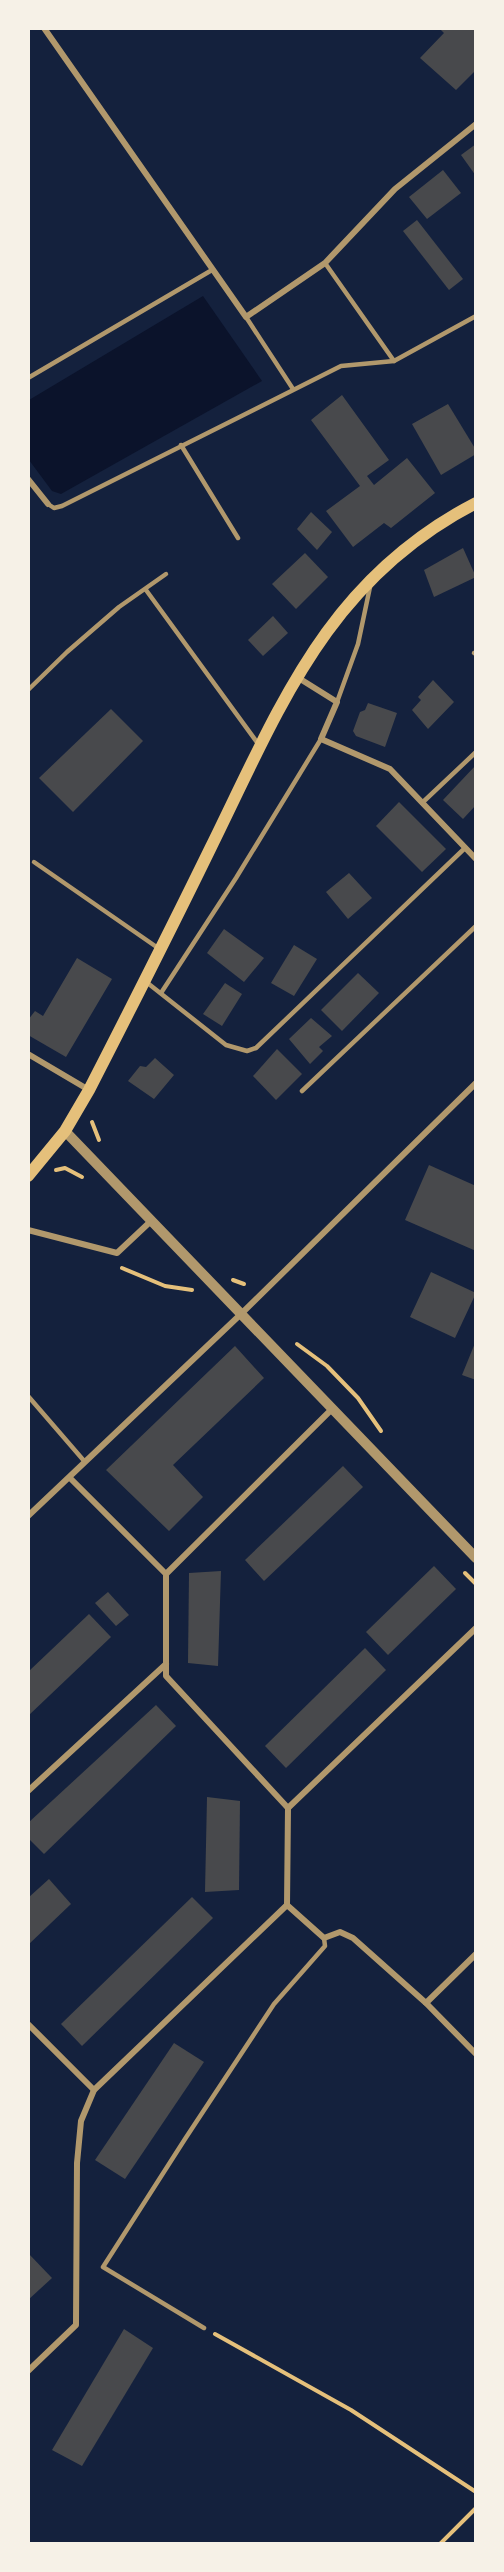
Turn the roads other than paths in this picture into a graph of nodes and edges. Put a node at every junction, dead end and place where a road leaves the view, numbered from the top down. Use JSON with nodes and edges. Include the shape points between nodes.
{"nodes":[{"id":1,"x":44,"y":28,"type":"edge"},
{"id":2,"x":476,"y":124,"type":"edge"},
{"id":3,"x":326,"y":263,"type":"junction"},
{"id":4,"x":212,"y":270,"type":"junction"},
{"id":5,"x":476,"y":316,"type":"edge"},
{"id":6,"x":246,"y":317,"type":"junction"},
{"id":7,"x":394,"y":362,"type":"junction"},
{"id":8,"x":28,"y":378,"type":"edge"},
{"id":9,"x":293,"y":388,"type":"junction"},
{"id":10,"x":181,"y":445,"type":"junction"},
{"id":11,"x":28,"y":479,"type":"edge"},
{"id":12,"x":476,"y":503,"type":"edge"},
{"id":13,"x":48,"y":504,"type":"joint"},
{"id":14,"x":238,"y":538,"type":"dead end"},
{"id":15,"x":166,"y":574,"type":"dead end"},
{"id":16,"x":372,"y":580,"type":"junction"},
{"id":17,"x":146,"y":590,"type":"junction"},
{"id":18,"x":296,"y":676,"type":"junction"},
{"id":19,"x":28,"y":690,"type":"edge"},
{"id":20,"x":338,"y":702,"type":"junction"},
{"id":21,"x":321,"y":739,"type":"junction"},
{"id":22,"x":260,"y":747,"type":"junction"},
{"id":23,"x":476,"y":752,"type":"edge"},
{"id":24,"x":422,"y":803,"type":"junction"},
{"id":25,"x":465,"y":848,"type":"junction"},
{"id":26,"x":474,"y":855,"type":"edge"},
{"id":27,"x":34,"y":862,"type":"dead end"},
{"id":28,"x":476,"y":926,"type":"edge"},
{"id":29,"x":160,"y":950,"type":"junction"},
{"id":30,"x":145,"y":981,"type":"junction"},
{"id":31,"x":161,"y":993,"type":"junction"},
{"id":32,"x":28,"y":1054,"type":"edge"},
{"id":33,"x":476,"y":1083,"type":"edge"},
{"id":34,"x":89,"y":1090,"type":"junction"},
{"id":35,"x":302,"y":1091,"type":"dead end"},
{"id":36,"x":65,"y":1131,"type":"junction"},
{"id":37,"x":28,"y":1176,"type":"edge"},
{"id":38,"x":151,"y":1221,"type":"junction"},
{"id":39,"x":28,"y":1230,"type":"edge"},
{"id":40,"x":241,"y":1314,"type":"junction"},
{"id":41,"x":28,"y":1396,"type":"edge"},
{"id":42,"x":333,"y":1408,"type":"junction"},
{"id":43,"x":86,"y":1463,"type":"junction"},
{"id":44,"x":70,"y":1478,"type":"junction"},
{"id":45,"x":28,"y":1516,"type":"edge"},
{"id":46,"x":476,"y":1558,"type":"edge"},
{"id":47,"x":166,"y":1574,"type":"junction"},
{"id":48,"x":476,"y":1628,"type":"edge"},
{"id":49,"x":166,"y":1664,"type":"junction"},
{"id":50,"x":28,"y":1791,"type":"edge"},
{"id":51,"x":288,"y":1808,"type":"junction"},
{"id":52,"x":286,"y":1905,"type":"junction"},
{"id":53,"x":324,"y":1938,"type":"junction"},
{"id":54,"x":476,"y":1954,"type":"edge"},
{"id":55,"x":426,"y":2003,"type":"junction"},
{"id":56,"x":28,"y":2024,"type":"edge"},
{"id":57,"x":476,"y":2054,"type":"edge"},
{"id":58,"x":94,"y":2090,"type":"junction"},
{"id":59,"x":204,"y":2328,"type":"road end"},
{"id":60,"x":28,"y":2371,"type":"edge"}],
"edges":[{"from":1,"to":4,"type":"street"},
{"from":2,"to":3,"type":"street","via":[[396,189]]},
{"from":3,"to":6,"type":"street"},
{"from":3,"to":7,"type":"lane"},
{"from":4,"to":6,"type":"street"},
{"from":4,"to":8,"type":"lane"},
{"from":5,"to":7,"type":"lane"},
{"from":6,"to":9,"type":"lane"},
{"from":7,"to":9,"type":"lane","via":[[341,366]]},
{"from":9,"to":10,"type":"lane"},
{"from":10,"to":13,"type":"lane","via":[[58,508]]},
{"from":10,"to":14,"type":"lane"},
{"from":11,"to":13,"type":"street"},
{"from":12,"to":16,"type":"main road","via":[[429,530]]},
{"from":15,"to":17,"type":"lane"},
{"from":16,"to":18,"type":"main road","via":[[349,602]]},
{"from":16,"to":20,"type":"lane","via":[[358,644]]},
{"from":17,"to":19,"type":"lane","via":[[119,607]]},
{"from":17,"to":22,"type":"lane"},
{"from":18,"to":20,"type":"street"},
{"from":18,"to":22,"type":"main road"},
{"from":20,"to":21,"type":"street"},
{"from":21,"to":24,"type":"street","via":[[390,769]]},
{"from":21,"to":31,"type":"lane"},
{"from":22,"to":29,"type":"main road"},
{"from":23,"to":24,"type":"lane"},
{"from":24,"to":25,"type":"street"},
{"from":25,"to":26,"type":"street"},
{"from":25,"to":31,"type":"lane","via":[[264,1042],[247,1051],[226,1045]]},
{"from":27,"to":29,"type":"lane"},
{"from":28,"to":35,"type":"lane"},
{"from":29,"to":30,"type":"main road"},
{"from":30,"to":31,"type":"lane"},
{"from":30,"to":34,"type":"main road"},
{"from":32,"to":34,"type":"street"},
{"from":33,"to":40,"type":"street"},
{"from":34,"to":36,"type":"main road"},
{"from":36,"to":37,"type":"main road"},
{"from":36,"to":38,"type":"street"},
{"from":38,"to":39,"type":"street","via":[[117,1253]]},
{"from":38,"to":40,"type":"street"},
{"from":40,"to":42,"type":"street"},
{"from":40,"to":43,"type":"street"},
{"from":41,"to":43,"type":"lane"},
{"from":42,"to":46,"type":"street"},
{"from":42,"to":47,"type":"street"},
{"from":43,"to":44,"type":"street"},
{"from":44,"to":45,"type":"street"},
{"from":44,"to":47,"type":"street"},
{"from":47,"to":49,"type":"street"},
{"from":48,"to":51,"type":"street"},
{"from":49,"to":50,"type":"street"},
{"from":49,"to":51,"type":"street","via":[[166,1676]]},
{"from":51,"to":52,"type":"street"},
{"from":52,"to":53,"type":"street"},
{"from":52,"to":58,"type":"street"},
{"from":53,"to":55,"type":"street","via":[[340,1932],[352,1938]]},
{"from":53,"to":59,"type":"lane","via":[[325,1946],[274,2004],[103,2267]]},
{"from":54,"to":55,"type":"street"},
{"from":55,"to":57,"type":"street"},
{"from":56,"to":58,"type":"street"},
{"from":58,"to":60,"type":"street","via":[[81,2121],[77,2163],[76,2325]]}]}
